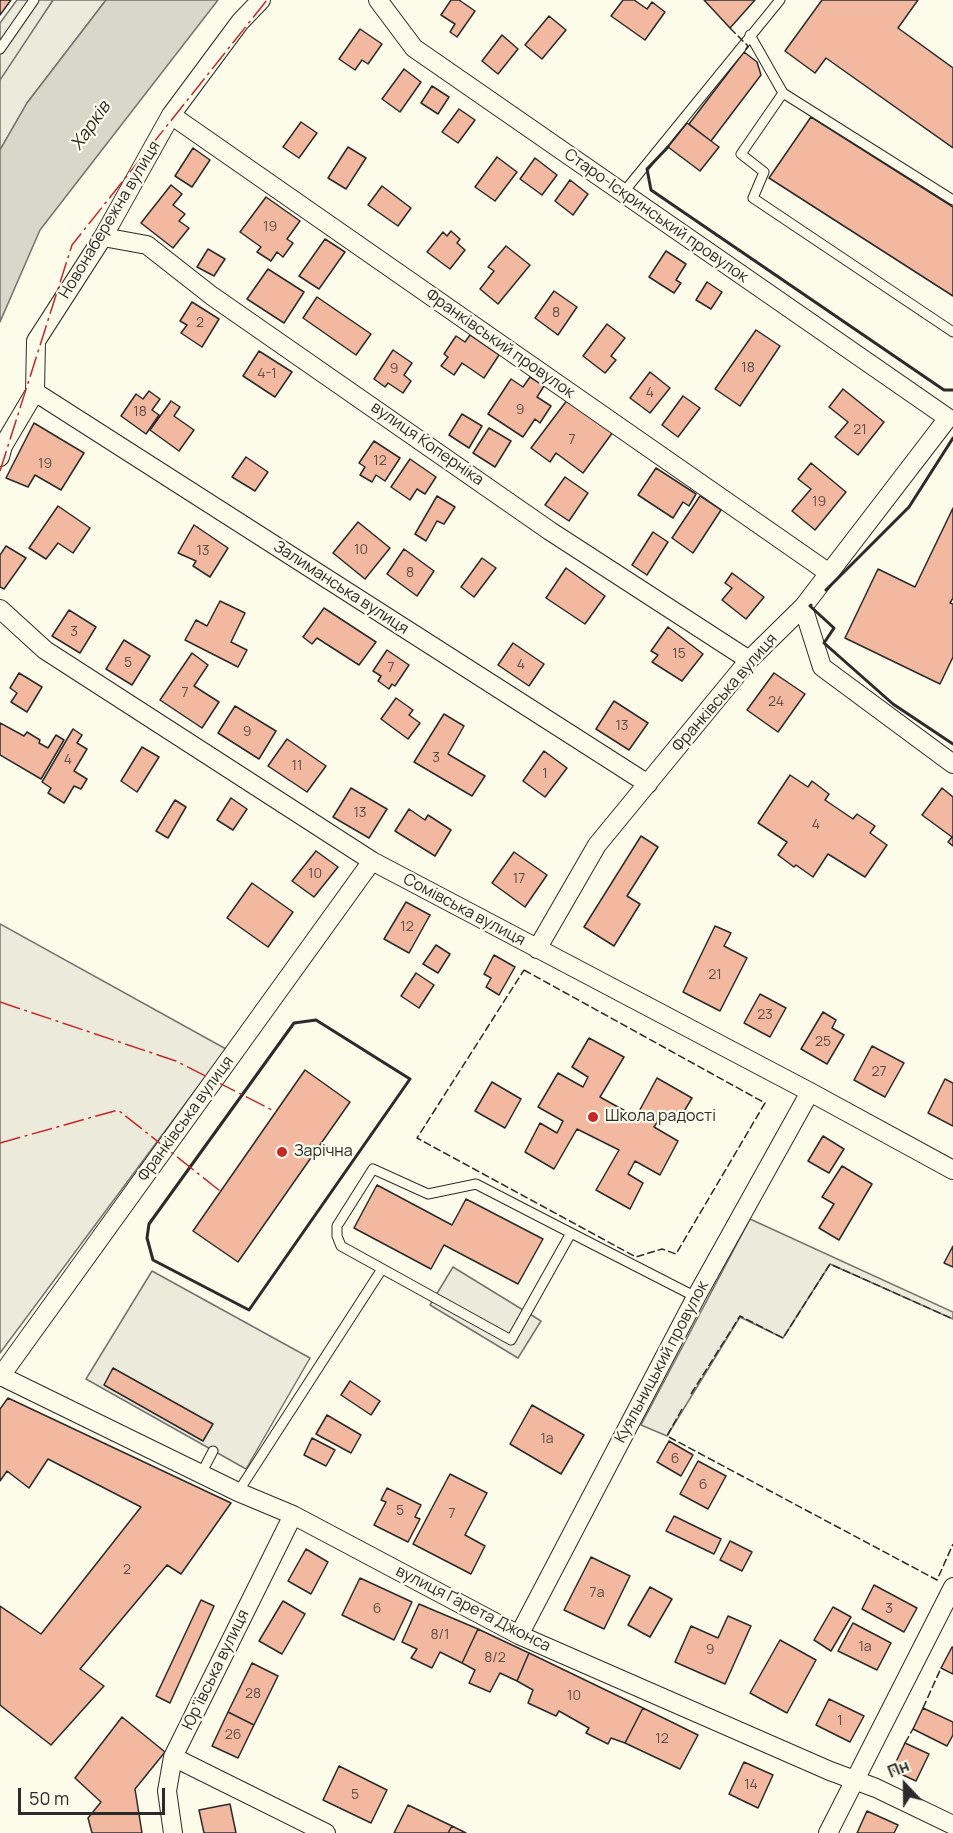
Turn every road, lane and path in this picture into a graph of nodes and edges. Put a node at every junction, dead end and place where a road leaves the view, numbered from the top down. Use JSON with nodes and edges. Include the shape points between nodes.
{"nodes":[{"id":1,"x":34,"y":0,"type":"edge"},
{"id":2,"x":261,"y":0,"type":"edge"},
{"id":3,"x":780,"y":0,"type":"edge"},
{"id":4,"x":385,"y":2,"type":"edge"},
{"id":5,"x":750,"y":35,"type":"junction"},
{"id":6,"x":0,"y":49,"type":"edge"},
{"id":7,"x":783,"y":93,"type":"junction"},
{"id":8,"x":171,"y":116,"type":"junction"},
{"id":9,"x":623,"y":193,"type":"junction"},
{"id":10,"x":953,"y":200,"type":"edge"},
{"id":11,"x":103,"y":237,"type":"junction"},
{"id":12,"x":953,"y":332,"type":"edge"},
{"id":13,"x":35,"y":392,"type":"junction"},
{"id":14,"x":950,"y":414,"type":"edge"},
{"id":15,"x":0,"y":457,"type":"edge"},
{"id":16,"x":829,"y":573,"type":"junction"},
{"id":17,"x":803,"y":607,"type":"junction"},
{"id":18,"x":0,"y":609,"type":"edge"},
{"id":19,"x":749,"y":660,"type":"junction"},
{"id":20,"x":953,"y":764,"type":"edge"},
{"id":21,"x":648,"y":784,"type":"junction"},
{"id":22,"x":372,"y":861,"type":"junction"},
{"id":23,"x":537,"y":949,"type":"junction"},
{"id":24,"x":810,"y":1092,"type":"junction"},
{"id":25,"x":953,"y":1170,"type":"edge"},
{"id":26,"x":571,"y":1233,"type":"junction"},
{"id":27,"x":382,"y":1269,"type":"junction"},
{"id":28,"x":696,"y":1297,"type":"junction"},
{"id":29,"x":0,"y":1376,"type":"edge"},
{"id":30,"x":213,"y":1451,"type":"dead end"},
{"id":31,"x":201,"y":1474,"type":"junction"},
{"id":32,"x":238,"y":1492,"type":"junction"},
{"id":33,"x":293,"y":1515,"type":"junction"},
{"id":34,"x":953,"y":1587,"type":"edge"},
{"id":35,"x":519,"y":1635,"type":"junction"},
{"id":36,"x":172,"y":1757,"type":"junction"},
{"id":37,"x":857,"y":1779,"type":"junction"},
{"id":38,"x":953,"y":1825,"type":"edge"},
{"id":39,"x":173,"y":1833,"type":"edge"},
{"id":40,"x":326,"y":1833,"type":"edge"},
{"id":41,"x":828,"y":1833,"type":"edge"}],
"edges":[{"from":1,"to":6,"type":"lane"},
{"from":2,"to":8,"type":"street","name":"Новонабережна вулиця","via":[[240,22]]},
{"from":3,"to":5,"type":"lane"},
{"from":4,"to":9,"type":"street","name":"Старо-Іскринський провулок","via":[[414,48]]},
{"from":5,"to":7,"type":"lane"},
{"from":5,"to":9,"type":"lane"},
{"from":7,"to":10,"type":"lane"},
{"from":7,"to":12,"type":"lane","via":[[741,154],[764,172],[753,198]]},
{"from":8,"to":11,"type":"street","name":"Новонабережна вулиця"},
{"from":8,"to":16,"type":"street","name":"Франківський провулок"},
{"from":9,"to":14,"type":"street","name":"Старо-Іскринський провулок"},
{"from":11,"to":13,"type":"street","name":"Новонабережна вулиця","via":[[36,341]]},
{"from":11,"to":19,"type":"street","name":"вулиця Коперніка","via":[[147,245],[213,296],[550,531]]},
{"from":13,"to":15,"type":"street","name":"Новонабережна вулиця"},
{"from":13,"to":21,"type":"street","name":"Залиманська вулиця"},
{"from":14,"to":16,"type":"street","name":"Франківська вулиця"},
{"from":16,"to":17,"type":"street","name":"Франківська вулиця"},
{"from":17,"to":19,"type":"street","name":"Франківська вулиця"},
{"from":17,"to":20,"type":"street","via":[[822,667]]},
{"from":18,"to":22,"type":"street","name":"Сомівська вулиця","via":[[45,650]]},
{"from":19,"to":21,"type":"street","name":"Франківська вулиця"},
{"from":21,"to":23,"type":"street","name":"Франківська вулиця","via":[[597,844]]},
{"from":22,"to":23,"type":"street","name":"Сомівська вулиця"},
{"from":22,"to":29,"type":"street","name":"Франківська вулиця"},
{"from":23,"to":24,"type":"street","name":"Сомівська вулиця"},
{"from":24,"to":25,"type":"street","name":"Сомівська вулиця"},
{"from":24,"to":28,"type":"street","name":"Куяльницький провулок"},
{"from":26,"to":27,"type":"lane","via":[[511,1340]]},
{"from":26,"to":27,"type":"lane","via":[[476,1184],[428,1194],[373,1169],[337,1226],[337,1236],[341,1246]]},
{"from":26,"to":28,"type":"lane"},
{"from":27,"to":32,"type":"lane"},
{"from":28,"to":35,"type":"street","name":"Куяльницький провулок"},
{"from":29,"to":31,"type":"street","name":"вулиця Ґарета Джонса"},
{"from":30,"to":31,"type":"lane"},
{"from":31,"to":32,"type":"street","name":"вулиця Ґарета Джонса"},
{"from":32,"to":33,"type":"street","name":"вулиця Ґарета Джонса"},
{"from":33,"to":35,"type":"street","name":"вулиця Ґарета Джонса"},
{"from":33,"to":36,"type":"street","name":"Юр’ївська вулиця"},
{"from":34,"to":37,"type":"street"},
{"from":35,"to":37,"type":"street","name":"вулиця Ґарета Джонса","via":[[830,1771]]},
{"from":36,"to":39,"type":"street","name":"Юр’ївська вулиця","via":[[167,1791]]},
{"from":36,"to":40,"type":"street"},
{"from":37,"to":38,"type":"street","name":"вулиця Ґарета Джонса"},
{"from":37,"to":41,"type":"street"}]}
